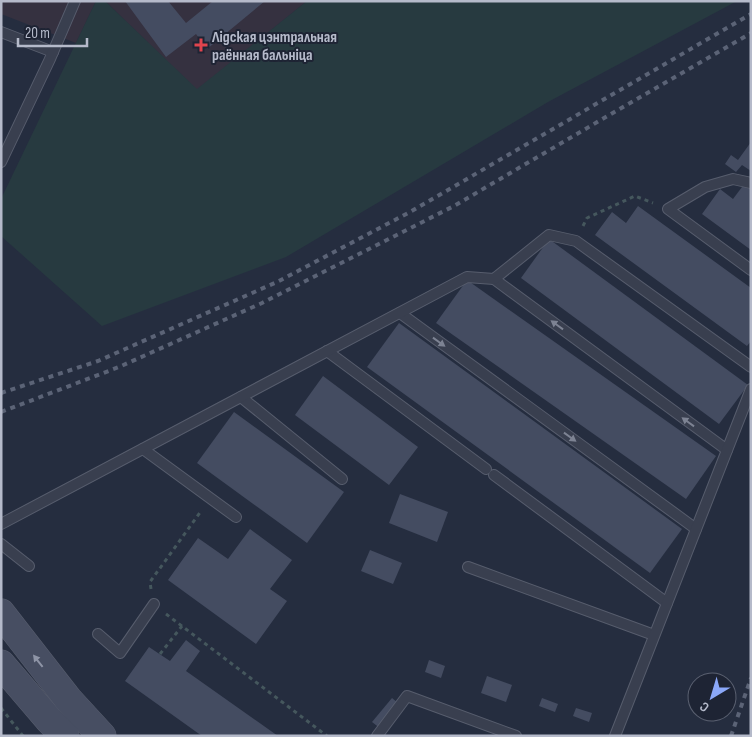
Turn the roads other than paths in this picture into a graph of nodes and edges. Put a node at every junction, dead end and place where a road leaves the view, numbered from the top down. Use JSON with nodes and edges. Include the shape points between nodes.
{"nodes":[{"id":1,"x":75,"y":1,"type":"edge"},
{"id":2,"x":1,"y":32,"type":"edge"},
{"id":3,"x":53,"y":52,"type":"junction"},
{"id":4,"x":1,"y":162,"type":"edge"},
{"id":5,"x":751,"y":183,"type":"edge"},
{"id":6,"x":751,"y":270,"type":"edge"},
{"id":7,"x":494,"y":279,"type":"junction"},
{"id":8,"x":400,"y":313,"type":"junction"},
{"id":9,"x":327,"y":352,"type":"junction"},
{"id":10,"x":751,"y":367,"type":"edge"},
{"id":11,"x":751,"y":389,"type":"edge"},
{"id":12,"x":241,"y":397,"type":"junction"},
{"id":13,"x":143,"y":449,"type":"junction"},
{"id":14,"x":727,"y":450,"type":"junction"},
{"id":15,"x":342,"y":479,"type":"dead end"},
{"id":16,"x":236,"y":517,"type":"dead end"},
{"id":17,"x":1,"y":524,"type":"edge"},
{"id":18,"x":696,"y":529,"type":"junction"},
{"id":19,"x":1,"y":544,"type":"edge"},
{"id":20,"x":29,"y":566,"type":"dead end"},
{"id":21,"x":468,"y":567,"type":"dead end"},
{"id":22,"x":667,"y":603,"type":"junction"},
{"id":23,"x":154,"y":604,"type":"road end"},
{"id":24,"x":1,"y":613,"type":"edge"},
{"id":25,"x":98,"y":634,"type":"dead end"},
{"id":26,"x":654,"y":636,"type":"junction"},
{"id":27,"x":1,"y":664,"type":"edge"},
{"id":28,"x":65,"y":736,"type":"edge"},
{"id":29,"x":102,"y":736,"type":"edge"},
{"id":30,"x":377,"y":736,"type":"edge"},
{"id":31,"x":516,"y":736,"type":"edge"},
{"id":32,"x":615,"y":736,"type":"edge"}],
"edges":[{"from":1,"to":3,"type":"lane"},
{"from":2,"to":3,"type":"lane"},
{"from":3,"to":4,"type":"lane"},
{"from":5,"to":6,"type":"lane","via":[[733,179],[705,187],[668,209]]},
{"from":7,"to":8,"type":"lane","via":[[467,278]]},
{"from":7,"to":10,"type":"lane","via":[[549,235],[576,241]]},
{"from":14,"to":7,"type":"lane","one_way":true},
{"from":8,"to":9,"type":"lane"},
{"from":8,"to":18,"type":"lane","one_way":true},
{"from":9,"to":12,"type":"lane"},
{"from":9,"to":22,"type":"lane"},
{"from":11,"to":14,"type":"lane"},
{"from":12,"to":13,"type":"lane"},
{"from":12,"to":15,"type":"lane"},
{"from":13,"to":16,"type":"lane"},
{"from":13,"to":17,"type":"lane"},
{"from":14,"to":18,"type":"lane"},
{"from":18,"to":22,"type":"lane"},
{"from":19,"to":20,"type":"lane"},
{"from":21,"to":26,"type":"lane"},
{"from":22,"to":26,"type":"lane"},
{"from":23,"to":25,"type":"lane","via":[[120,653]]},
{"from":29,"to":24,"type":"main road","one_way":true,"via":[[68,699]]},
{"from":26,"to":32,"type":"lane"},
{"from":27,"to":28,"type":"main road"},
{"from":30,"to":31,"type":"lane","via":[[407,696]]}]}
